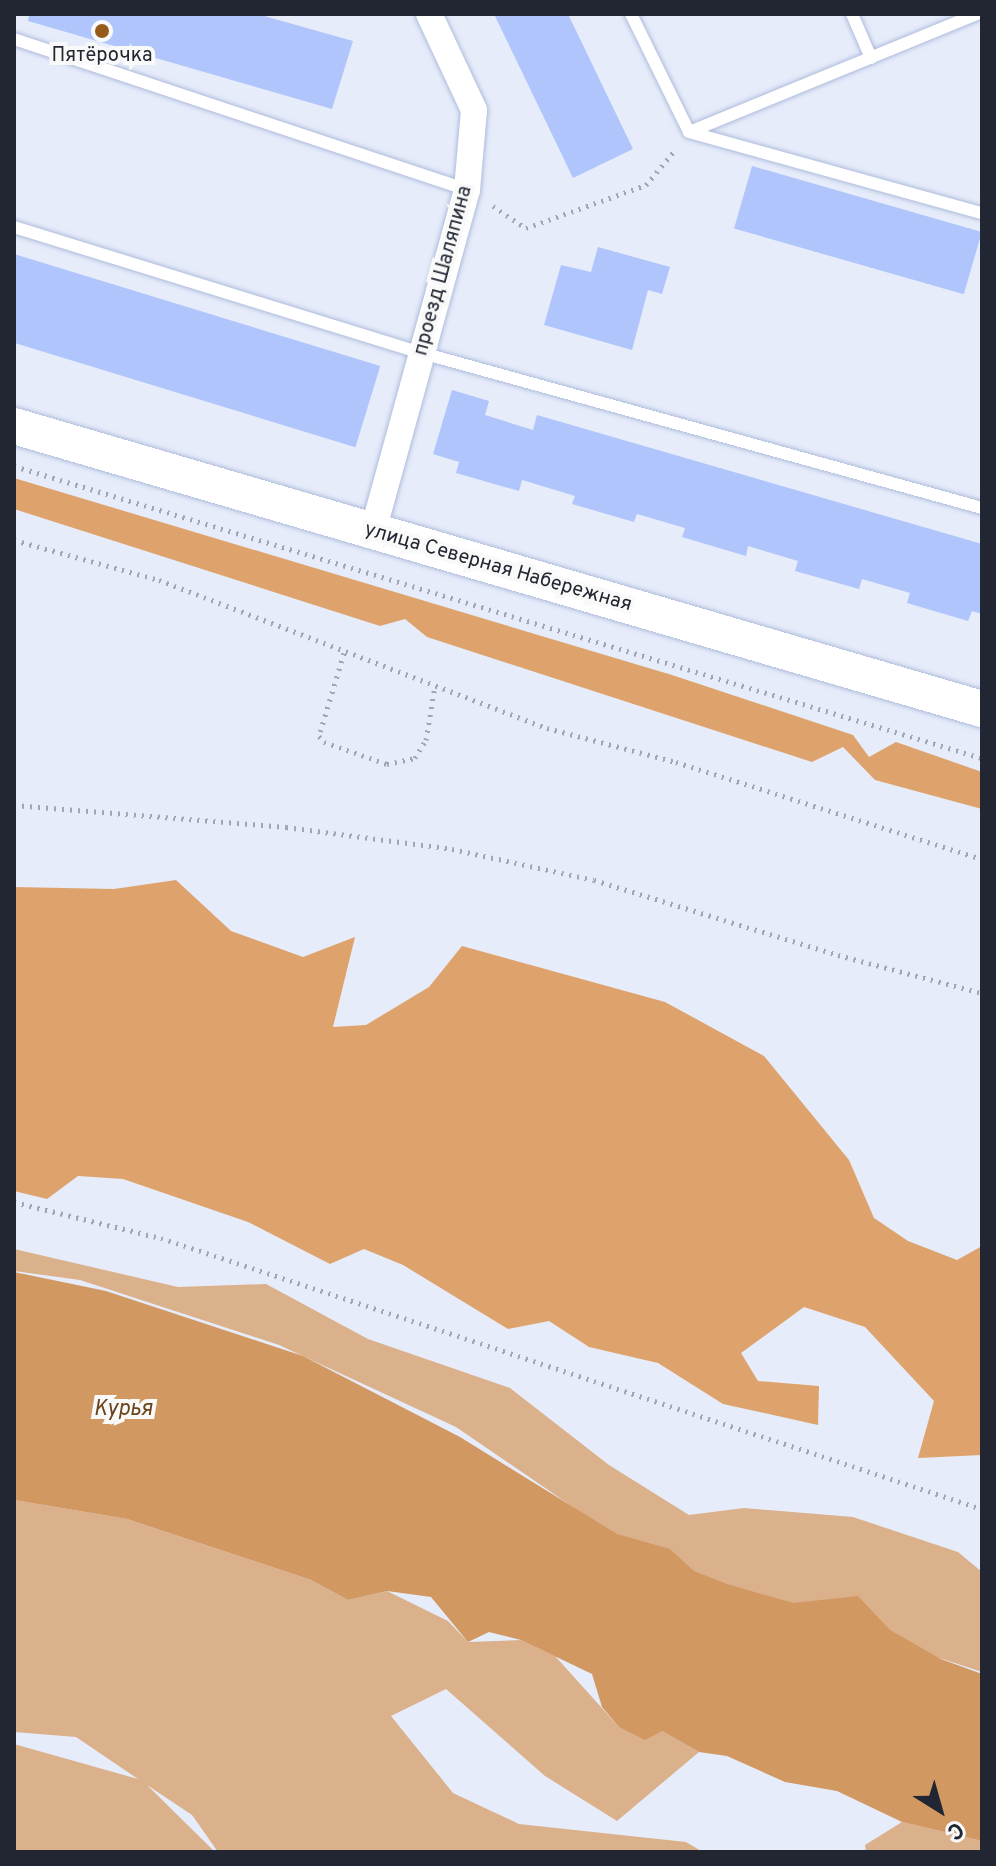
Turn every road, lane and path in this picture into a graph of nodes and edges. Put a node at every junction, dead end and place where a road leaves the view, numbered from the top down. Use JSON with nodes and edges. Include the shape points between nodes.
{"nodes":[{"id":1,"x":429,"y":14,"type":"edge"},
{"id":2,"x":631,"y":14,"type":"edge"},
{"id":3,"x":852,"y":14,"type":"edge"},
{"id":4,"x":977,"y":14,"type":"edge"},
{"id":5,"x":14,"y":39,"type":"edge"},
{"id":6,"x":871,"y":58,"type":"junction"},
{"id":7,"x":689,"y":132,"type":"junction"},
{"id":8,"x":467,"y":190,"type":"junction"},
{"id":9,"x":982,"y":213,"type":"edge"},
{"id":10,"x":14,"y":227,"type":"edge"},
{"id":11,"x":422,"y":353,"type":"junction"},
{"id":12,"x":14,"y":426,"type":"edge"},
{"id":13,"x":14,"y":466,"type":"edge"},
{"id":14,"x":982,"y":508,"type":"edge"},
{"id":15,"x":373,"y":531,"type":"junction"},
{"id":16,"x":14,"y":540,"type":"edge"},
{"id":17,"x":344,"y":653,"type":"junction"},
{"id":18,"x":435,"y":686,"type":"junction"},
{"id":19,"x":982,"y":709,"type":"edge"},
{"id":20,"x":982,"y":758,"type":"edge"},
{"id":21,"x":14,"y":805,"type":"edge"},
{"id":22,"x":982,"y":859,"type":"edge"},
{"id":23,"x":982,"y":993,"type":"edge"},
{"id":24,"x":14,"y":1202,"type":"edge"},
{"id":25,"x":982,"y":1509,"type":"edge"}],
"edges":[{"from":1,"to":8,"type":"street","name":"проезд Шаляпина","via":[[474,110]]},
{"from":2,"to":7,"type":"lane"},
{"from":3,"to":6,"type":"lane"},
{"from":4,"to":6,"type":"lane"},
{"from":5,"to":8,"type":"lane"},
{"from":6,"to":7,"type":"lane"},
{"from":7,"to":8,"type":"path","via":[[646,185],[526,228]]},
{"from":7,"to":9,"type":"lane"},
{"from":8,"to":11,"type":"street","name":"проезд Шаляпина"},
{"from":10,"to":11,"type":"lane"},
{"from":11,"to":14,"type":"lane"},
{"from":11,"to":15,"type":"street","name":"проезд Шаляпина"},
{"from":12,"to":15,"type":"street","name":"улица Северная Набережная"},
{"from":13,"to":20,"type":"path"},
{"from":15,"to":19,"type":"street","name":"улица Северная Набережная"},
{"from":16,"to":17,"type":"path","via":[[159,580]]},
{"from":17,"to":18,"type":"path"},
{"from":17,"to":18,"type":"path","via":[[319,736],[324,742],[387,764],[415,758],[426,740]]},
{"from":18,"to":22,"type":"path","via":[[547,728],[676,762]]},
{"from":21,"to":23,"type":"path","via":[[286,827],[452,849],[594,880]]},
{"from":24,"to":25,"type":"path","via":[[161,1238]]}]}
